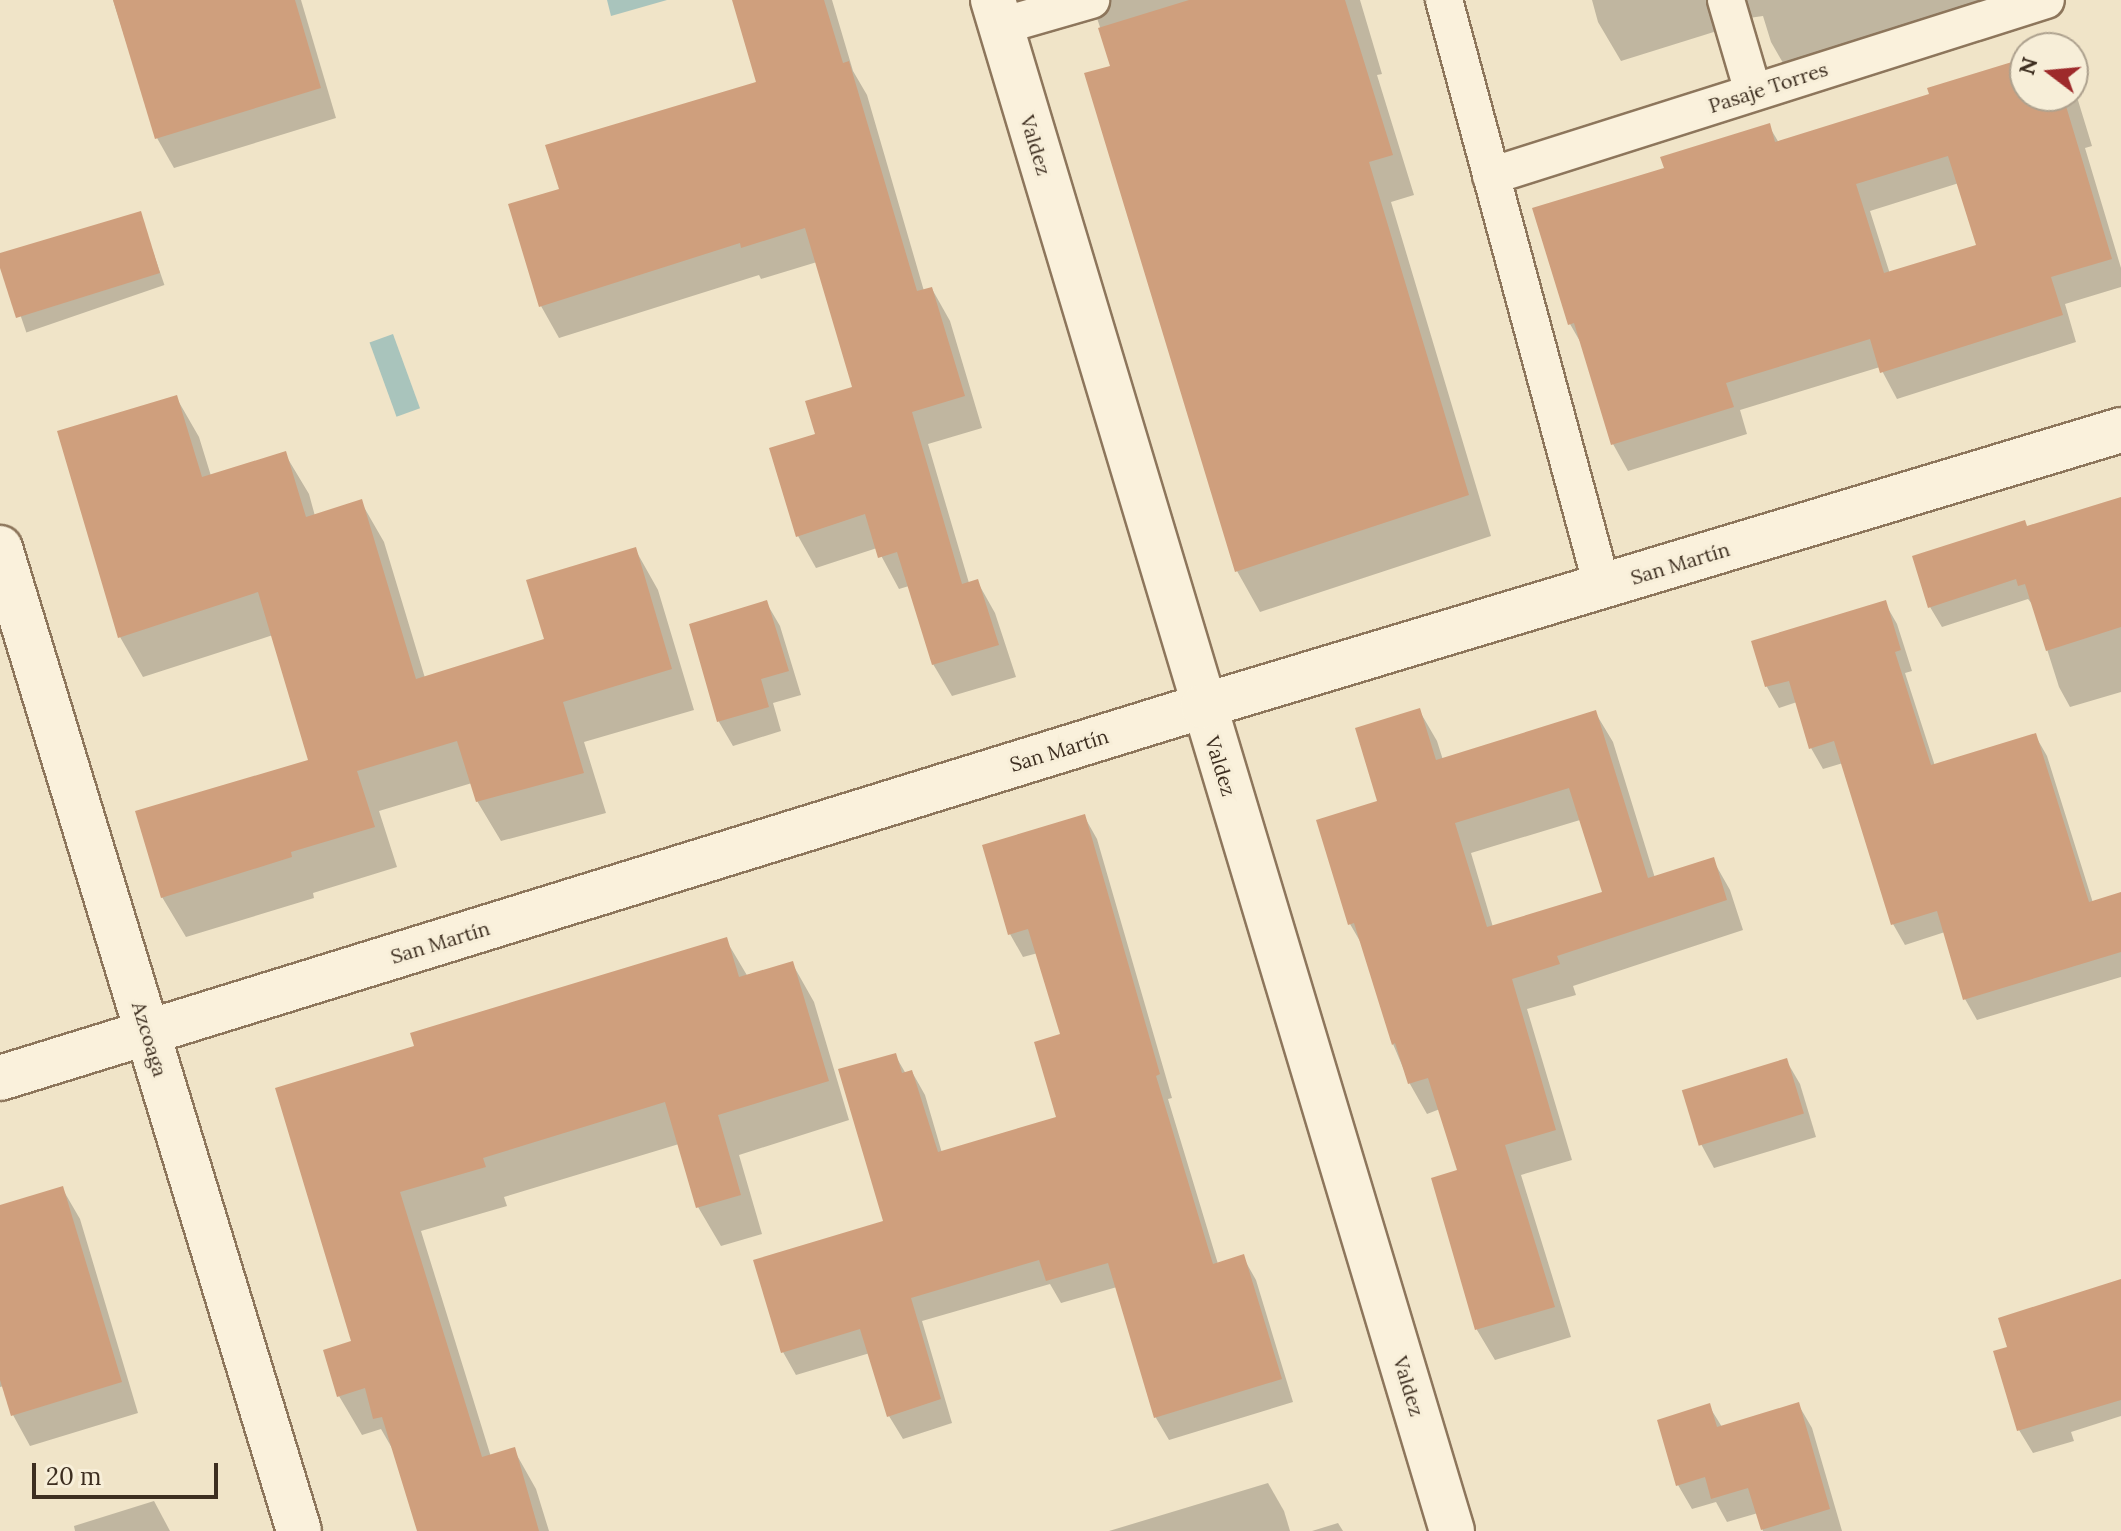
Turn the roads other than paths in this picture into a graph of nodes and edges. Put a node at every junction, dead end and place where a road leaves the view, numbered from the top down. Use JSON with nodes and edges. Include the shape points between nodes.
{"nodes":[{"id":1,"x":1091,"y":0,"type":"edge"},
{"id":2,"x":1444,"y":0,"type":"edge"},
{"id":3,"x":1726,"y":0,"type":"edge"},
{"id":4,"x":2046,"y":0,"type":"edge"},
{"id":5,"x":997,"y":13,"type":"edge"},
{"id":6,"x":1753,"y":92,"type":"junction"},
{"id":7,"x":1491,"y":176,"type":"junction"},
{"id":8,"x":2121,"y":430,"type":"edge"},
{"id":9,"x":0,"y":548,"type":"edge"},
{"id":10,"x":1602,"y":586,"type":"junction"},
{"id":11,"x":1203,"y":706,"type":"junction"},
{"id":12,"x":148,"y":1032,"type":"junction"},
{"id":13,"x":0,"y":1078,"type":"edge"},
{"id":14,"x":299,"y":1531,"type":"edge"},
{"id":15,"x":1452,"y":1531,"type":"edge"}],
"edges":[{"from":1,"to":5,"type":"lane"},
{"from":2,"to":7,"type":"lane"},
{"from":3,"to":6,"type":"lane"},
{"from":4,"to":6,"type":"lane","name":"Pasaje Torres"},
{"from":5,"to":11,"type":"street","name":"Valdez"},
{"from":6,"to":7,"type":"lane","name":"Pasaje Torres"},
{"from":7,"to":10,"type":"lane"},
{"from":8,"to":10,"type":"street","name":"San Martín"},
{"from":9,"to":12,"type":"street","name":"Azcoaga"},
{"from":10,"to":11,"type":"street","name":"San Martín"},
{"from":11,"to":12,"type":"street","name":"San Martín"},
{"from":11,"to":15,"type":"street","name":"Valdez"},
{"from":12,"to":13,"type":"street","name":"San Martín"},
{"from":12,"to":14,"type":"street","name":"Azcoaga"}]}
